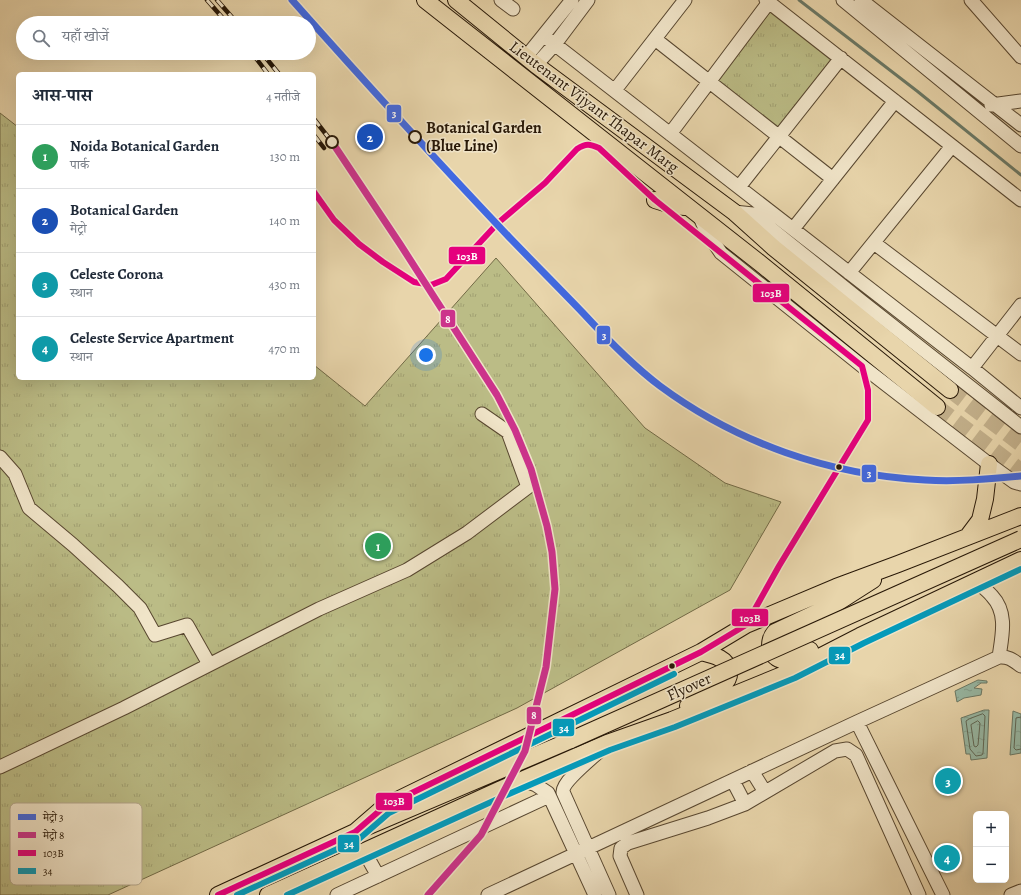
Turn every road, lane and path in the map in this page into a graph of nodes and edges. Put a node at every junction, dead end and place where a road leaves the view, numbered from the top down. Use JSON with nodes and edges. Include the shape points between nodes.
{"nodes":[{"id":1,"x":425,"y":0,"type":"edge"},
{"id":2,"x":456,"y":0,"type":"edge"},
{"id":3,"x":501,"y":0,"type":"edge"},
{"id":4,"x":572,"y":0,"type":"edge"},
{"id":5,"x":588,"y":0,"type":"edge"},
{"id":6,"x":685,"y":0,"type":"edge"},
{"id":7,"x":843,"y":0,"type":"edge"},
{"id":8,"x":861,"y":0,"type":"edge"},
{"id":9,"x":971,"y":0,"type":"edge"},
{"id":10,"x":767,"y":1,"type":"edge"},
{"id":11,"x":513,"y":9,"type":"dead end"},
{"id":12,"x":544,"y":36,"type":"junction"},
{"id":13,"x":655,"y":39,"type":"junction"},
{"id":14,"x":555,"y":44,"type":"junction"},
{"id":15,"x":1021,"y":57,"type":"edge"},
{"id":16,"x":841,"y":58,"type":"junction"},
{"id":17,"x":531,"y":61,"type":"junction"},
{"id":18,"x":709,"y":82,"type":"junction"},
{"id":19,"x":615,"y":90,"type":"junction"},
{"id":20,"x":895,"y":101,"type":"junction"},
{"id":21,"x":1021,"y":101,"type":"edge"},
{"id":22,"x":995,"y":104,"type":"junction"},
{"id":23,"x":974,"y":107,"type":"junction"},
{"id":24,"x":1021,"y":125,"type":"edge"},
{"id":25,"x":670,"y":134,"type":"junction"},
{"id":26,"x":779,"y":136,"type":"junction"},
{"id":27,"x":952,"y":146,"type":"junction"},
{"id":28,"x":1021,"y":146,"type":"edge"},
{"id":29,"x":833,"y":179,"type":"junction"},
{"id":30,"x":739,"y":187,"type":"junction"},
{"id":31,"x":655,"y":200,"type":"dead end"},
{"id":32,"x":1021,"y":200,"type":"edge"},
{"id":33,"x":694,"y":211,"type":"junction"},
{"id":34,"x":734,"y":212,"type":"junction"},
{"id":35,"x":793,"y":229,"type":"junction"},
{"id":36,"x":874,"y":243,"type":"junction"},
{"id":37,"x":849,"y":273,"type":"junction"},
{"id":38,"x":1021,"y":305,"type":"edge"},
{"id":39,"x":997,"y":336,"type":"junction"},
{"id":40,"x":1021,"y":354,"type":"edge"},
{"id":41,"x":972,"y":368,"type":"junction"},
{"id":42,"x":950,"y":390,"type":"tunnel mouth"},
{"id":43,"x":937,"y":407,"type":"tunnel mouth"},
{"id":44,"x":1021,"y":408,"type":"edge"},
{"id":45,"x":482,"y":414,"type":"dead end"},
{"id":46,"x":1021,"y":427,"type":"edge"},
{"id":47,"x":0,"y":457,"type":"edge"},
{"id":48,"x":989,"y":464,"type":"junction"},
{"id":49,"x":1021,"y":484,"type":"edge"},
{"id":50,"x":1021,"y":516,"type":"edge"},
{"id":51,"x":968,"y":536,"type":"junction"},
{"id":52,"x":1021,"y":539,"type":"edge"},
{"id":53,"x":1017,"y":563,"type":"edge"},
{"id":54,"x":898,"y":564,"type":"junction"},
{"id":55,"x":976,"y":581,"type":"junction"},
{"id":56,"x":860,"y":636,"type":"junction"},
{"id":57,"x":702,"y":652,"type":"junction"},
{"id":58,"x":999,"y":657,"type":"junction"},
{"id":59,"x":208,"y":664,"type":"junction"},
{"id":60,"x":1021,"y":666,"type":"edge"},
{"id":61,"x":672,"y":720,"type":"junction"},
{"id":62,"x":857,"y":722,"type":"junction"},
{"id":63,"x":607,"y":743,"type":"junction"},
{"id":64,"x":0,"y":767,"type":"edge"},
{"id":65,"x":752,"y":772,"type":"junction"},
{"id":66,"x":522,"y":780,"type":"junction"},
{"id":67,"x":732,"y":781,"type":"junction"},
{"id":68,"x":765,"y":792,"type":"junction"},
{"id":69,"x":549,"y":796,"type":"junction"},
{"id":70,"x":745,"y":804,"type":"junction"},
{"id":71,"x":355,"y":832,"type":"junction"},
{"id":72,"x":364,"y":851,"type":"junction"},
{"id":73,"x":583,"y":851,"type":"junction"},
{"id":74,"x":378,"y":876,"type":"junction"},
{"id":75,"x":1021,"y":891,"type":"edge"},
{"id":76,"x":218,"y":895,"type":"edge"},
{"id":77,"x":268,"y":895,"type":"edge"},
{"id":78,"x":337,"y":895,"type":"edge"},
{"id":79,"x":488,"y":895,"type":"edge"},
{"id":80,"x":595,"y":895,"type":"edge"},
{"id":81,"x":609,"y":895,"type":"edge"},
{"id":82,"x":637,"y":895,"type":"edge"},
{"id":83,"x":919,"y":895,"type":"edge"},
{"id":84,"x":944,"y":895,"type":"edge"},
{"id":85,"x":1011,"y":895,"type":"edge"}],
"edges":[{"from":1,"to":33,"type":"main road","name":"Lieutenant Vijyant Thapar Marg"},
{"from":2,"to":17,"type":"main road","name":"Lieutenant Vijyant Thapar Marg"},
{"from":3,"to":11,"type":"street"},
{"from":4,"to":12,"type":"street"},
{"from":5,"to":14,"type":"street"},
{"from":6,"to":13,"type":"street"},
{"from":7,"to":23,"type":"street"},
{"from":8,"to":22,"type":"street"},
{"from":9,"to":15,"type":"street"},
{"from":10,"to":16,"type":"street"},
{"from":10,"to":18,"type":"street"},
{"from":12,"to":14,"type":"street"},
{"from":12,"to":17,"type":"street"},
{"from":13,"to":18,"type":"street"},
{"from":13,"to":19,"type":"street"},
{"from":14,"to":17,"type":"street"},
{"from":14,"to":19,"type":"street"},
{"from":16,"to":20,"type":"street"},
{"from":16,"to":26,"type":"street"},
{"from":17,"to":34,"type":"main road","name":"Lieutenant Vijyant Thapar Marg"},
{"from":18,"to":25,"type":"street"},
{"from":18,"to":26,"type":"street"},
{"from":19,"to":25,"type":"street"},
{"from":20,"to":27,"type":"street"},
{"from":20,"to":29,"type":"street"},
{"from":21,"to":22,"type":"street"},
{"from":22,"to":23,"type":"street"},
{"from":22,"to":24,"type":"street"},
{"from":23,"to":28,"type":"street"},
{"from":25,"to":30,"type":"street"},
{"from":26,"to":29,"type":"street"},
{"from":26,"to":30,"type":"street"},
{"from":27,"to":32,"type":"street"},
{"from":27,"to":36,"type":"street"},
{"from":29,"to":35,"type":"street"},
{"from":30,"to":35,"type":"street"},
{"from":31,"to":33,"type":"main road"},
{"from":33,"to":43,"type":"main road","name":"Lieutenant Vijyant Thapar Marg"},
{"from":33,"to":48,"type":"street","via":[[721,253]]},
{"from":34,"to":42,"type":"main road","name":"Lieutenant Vijyant Thapar Marg","via":[[774,248]]},
{"from":34,"to":46,"type":"street","via":[[753,214]]},
{"from":35,"to":37,"type":"street"},
{"from":36,"to":37,"type":"street"},
{"from":36,"to":39,"type":"street"},
{"from":37,"to":41,"type":"street"},
{"from":38,"to":39,"type":"street"},
{"from":39,"to":40,"type":"street"},
{"from":39,"to":41,"type":"street"},
{"from":41,"to":44,"type":"street"},
{"from":45,"to":59,"type":"street","via":[[508,432],[528,487],[467,533],[407,570],[318,609]]},
{"from":47,"to":59,"type":"street","via":[[15,474],[29,508],[73,544],[140,608],[155,636],[187,625]]},
{"from":48,"to":49,"type":"street","via":[[1014,482]]},
{"from":48,"to":51,"type":"main road","via":[[980,520]]},
{"from":50,"to":51,"type":"main road"},
{"from":51,"to":54,"type":"main road"},
{"from":52,"to":71,"type":"main road","name":"Flyover","bridge":true,"via":[[571,740]]},
{"from":53,"to":55,"type":"main road"},
{"from":54,"to":56,"type":"main road","via":[[837,603],[775,632],[769,645],[773,654],[781,660],[786,660],[844,633]]},
{"from":54,"to":57,"type":"main road","via":[[836,587],[746,626]]},
{"from":55,"to":56,"type":"main road"},
{"from":55,"to":58,"type":"street","via":[[993,597],[1002,612],[1004,630]]},
{"from":56,"to":61,"type":"main road","via":[[792,671]]},
{"from":57,"to":61,"type":"main road","via":[[717,656],[725,662],[729,670],[728,679],[722,687],[694,700]]},
{"from":57,"to":71,"type":"main road","via":[[385,806]]},
{"from":58,"to":60,"type":"street","via":[[1010,658]]},
{"from":58,"to":62,"type":"street"},
{"from":59,"to":64,"type":"street","via":[[124,708]]},
{"from":61,"to":63,"type":"main road"},
{"from":62,"to":65,"type":"street"},
{"from":62,"to":84,"type":"street"},
{"from":63,"to":66,"type":"main road"},
{"from":63,"to":73,"type":"street","via":[[565,784],[563,789]]},
{"from":65,"to":67,"type":"street"},
{"from":65,"to":68,"type":"street"},
{"from":66,"to":69,"type":"street","via":[[542,789]]},
{"from":66,"to":72,"type":"main road"},
{"from":67,"to":70,"type":"street"},
{"from":67,"to":73,"type":"street"},
{"from":68,"to":70,"type":"street"},
{"from":68,"to":83,"type":"street","via":[[835,752],[847,749],[856,755]]},
{"from":69,"to":73,"type":"street"},
{"from":69,"to":74,"type":"street"},
{"from":70,"to":82,"type":"street","via":[[628,843],[621,848],[620,856]]},
{"from":71,"to":76,"type":"main road"},
{"from":72,"to":74,"type":"street"},
{"from":72,"to":77,"type":"main road"},
{"from":73,"to":79,"type":"street"},
{"from":73,"to":80,"type":"street"},
{"from":73,"to":81,"type":"street"},
{"from":74,"to":78,"type":"street"},
{"from":75,"to":85,"type":"street"}]}
